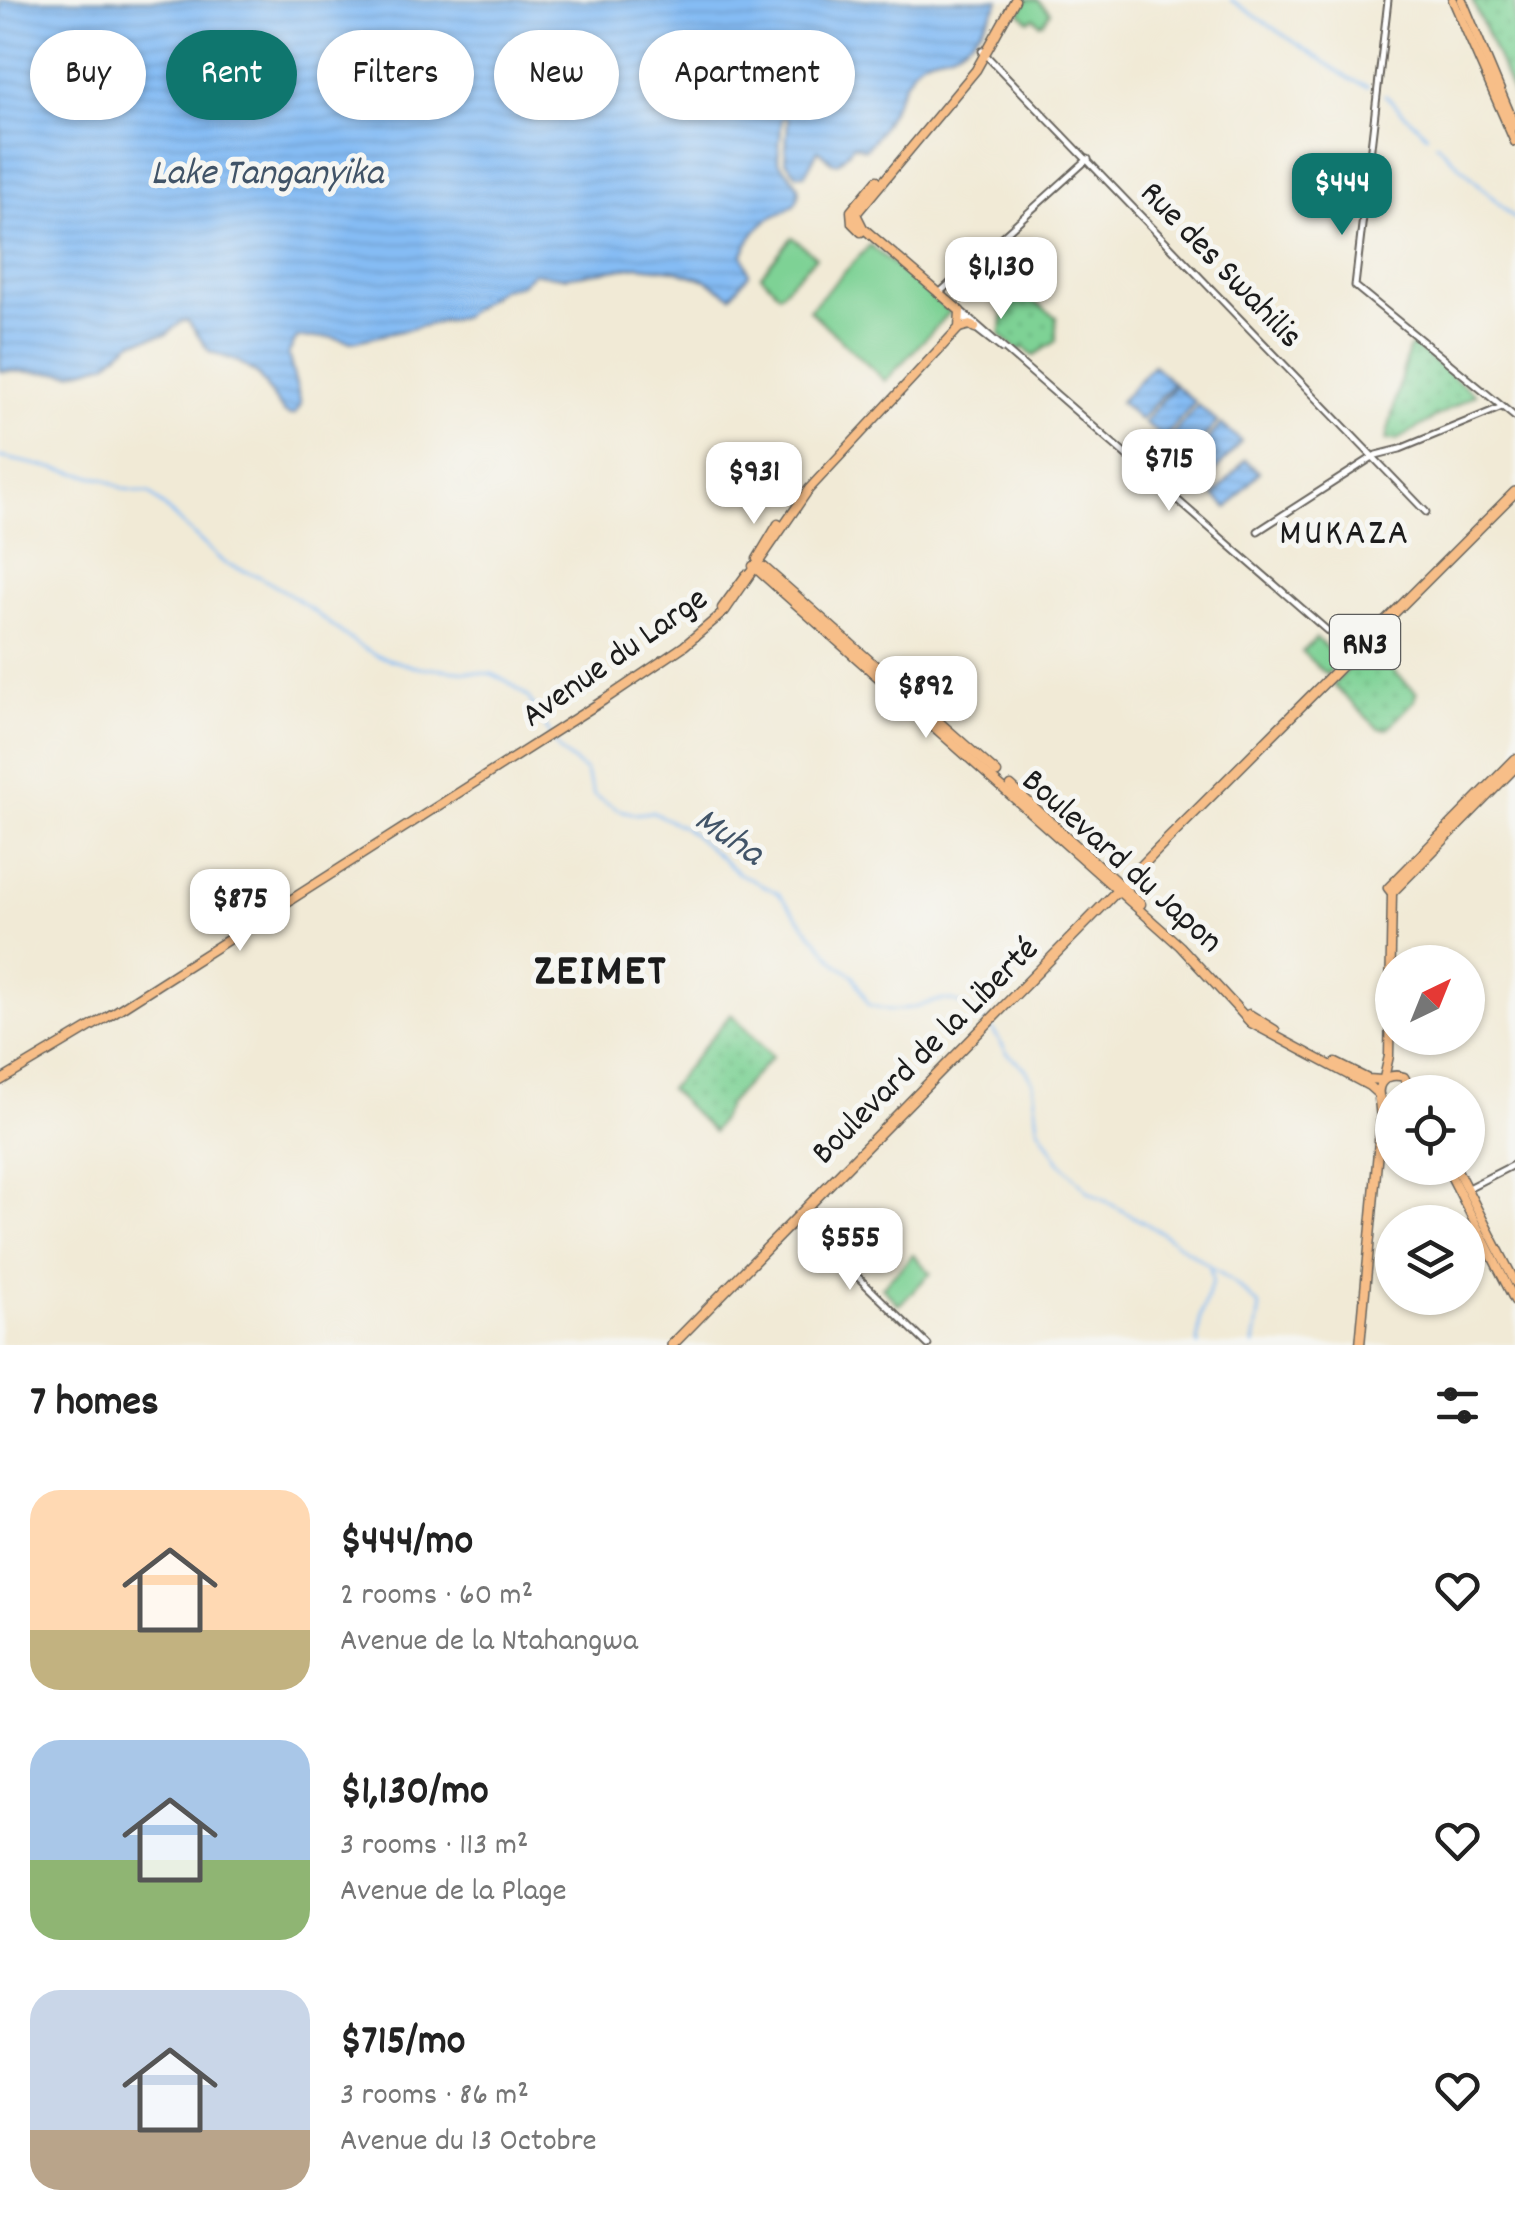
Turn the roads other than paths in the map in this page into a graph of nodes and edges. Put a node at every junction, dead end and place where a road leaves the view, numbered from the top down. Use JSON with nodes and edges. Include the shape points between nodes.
{"nodes":[{"id":1,"x":1012,"y":0,"type":"edge"},
{"id":2,"x":1388,"y":0,"type":"edge"},
{"id":3,"x":1453,"y":0,"type":"edge"},
{"id":4,"x":1462,"y":0,"type":"edge"},
{"id":5,"x":984,"y":53,"type":"junction"},
{"id":6,"x":1515,"y":126,"type":"edge"},
{"id":7,"x":1515,"y":142,"type":"edge"},
{"id":8,"x":1088,"y":159,"type":"junction"},
{"id":9,"x":938,"y":294,"type":"junction"},
{"id":10,"x":959,"y":312,"type":"junction"},
{"id":11,"x":959,"y":328,"type":"junction"},
{"id":12,"x":975,"y":328,"type":"junction"},
{"id":13,"x":942,"y":343,"type":"junction"},
{"id":14,"x":1005,"y":350,"type":"junction"},
{"id":15,"x":1502,"y":407,"type":"junction"},
{"id":16,"x":1515,"y":417,"type":"edge"},
{"id":17,"x":1373,"y":458,"type":"junction"},
{"id":18,"x":1515,"y":492,"type":"edge"},
{"id":19,"x":1426,"y":512,"type":"dead end"},
{"id":20,"x":1258,"y":531,"type":"dead end"},
{"id":21,"x":757,"y":565,"type":"junction"},
{"id":22,"x":1354,"y":654,"type":"junction"},
{"id":23,"x":1515,"y":759,"type":"edge"},
{"id":24,"x":1515,"y":768,"type":"edge"},
{"id":25,"x":1121,"y":889,"type":"junction"},
{"id":26,"x":1390,"y":890,"type":"junction"},
{"id":27,"x":1389,"y":1056,"type":"junction"},
{"id":28,"x":1322,"y":1058,"type":"junction"},
{"id":29,"x":1384,"y":1075,"type":"edge"},
{"id":30,"x":1400,"y":1075,"type":"edge"},
{"id":31,"x":1375,"y":1079,"type":"edge"},
{"id":32,"x":0,"y":1082,"type":"edge"},
{"id":33,"x":1375,"y":1093,"type":"edge"},
{"id":34,"x":1515,"y":1164,"type":"edge"},
{"id":35,"x":1376,"y":1185,"type":"edge"},
{"id":36,"x":1459,"y":1185,"type":"edge"},
{"id":37,"x":1461,"y":1185,"type":"edge"},
{"id":38,"x":1463,"y":1190,"type":"junction"},
{"id":39,"x":796,"y":1217,"type":"junction"},
{"id":40,"x":1515,"y":1282,"type":"edge"},
{"id":41,"x":1515,"y":1302,"type":"edge"},
{"id":42,"x":672,"y":1345,"type":"edge"},
{"id":43,"x":928,"y":1345,"type":"edge"},
{"id":44,"x":1360,"y":1345,"type":"edge"}],
"edges":[{"from":1,"to":5,"type":"main road"},
{"from":2,"to":15,"type":"street","via":[[1355,286]]},
{"from":3,"to":7,"type":"main road"},
{"from":4,"to":6,"type":"main road"},
{"from":5,"to":8,"type":"street","name":"Rue des Swahilis"},
{"from":5,"to":9,"type":"main road","via":[[856,217]]},
{"from":8,"to":9,"type":"street"},
{"from":8,"to":17,"type":"street","name":"Rue des Swahilis"},
{"from":9,"to":10,"type":"main road"},
{"from":10,"to":11,"type":"main road"},
{"from":10,"to":12,"type":"street"},
{"from":10,"to":13,"type":"main road","name":"Avenue du Large"},
{"from":10,"to":14,"type":"street"},
{"from":11,"to":12,"type":"main road"},
{"from":11,"to":13,"type":"main road","name":"Avenue du Large"},
{"from":12,"to":14,"type":"street"},
{"from":13,"to":21,"type":"main road","name":"Avenue du Large","via":[[820,476]]},
{"from":14,"to":22,"type":"street"},
{"from":15,"to":16,"type":"street"},
{"from":15,"to":17,"type":"street"},
{"from":17,"to":19,"type":"street","name":"Rue des Swahilis"},
{"from":17,"to":20,"type":"street"},
{"from":18,"to":22,"type":"highway","number":"RN3"},
{"from":21,"to":25,"type":"main road","name":"Boulevard du Japon"},
{"from":21,"to":32,"type":"main road","name":"Avenue du Large","via":[[704,626],[549,733]]},
{"from":22,"to":25,"type":"highway","name":"Boulevard de la Liberté","number":"RN3"},
{"from":23,"to":26,"type":"main road"},
{"from":24,"to":26,"type":"main road"},
{"from":25,"to":28,"type":"main road","name":"Boulevard du Japon","via":[[1245,1010]]},
{"from":25,"to":39,"type":"highway","name":"Boulevard de la Liberté","number":"RN3"},
{"from":26,"to":27,"type":"main road"},
{"from":27,"to":29,"type":"main road"},
{"from":27,"to":30,"type":"main road"},
{"from":28,"to":31,"type":"main road","name":"Boulevard du Japon"},
{"from":28,"to":33,"type":"main road","name":"Boulevard du Japon"},
{"from":34,"to":38,"type":"street"},
{"from":35,"to":44,"type":"main road"},
{"from":36,"to":38,"type":"main road"},
{"from":37,"to":38,"type":"main road"},
{"from":38,"to":40,"type":"main road"},
{"from":38,"to":41,"type":"main road"},
{"from":39,"to":42,"type":"highway","name":"Boulevard de la Liberté","number":"RN3"},
{"from":39,"to":43,"type":"street"}]}
